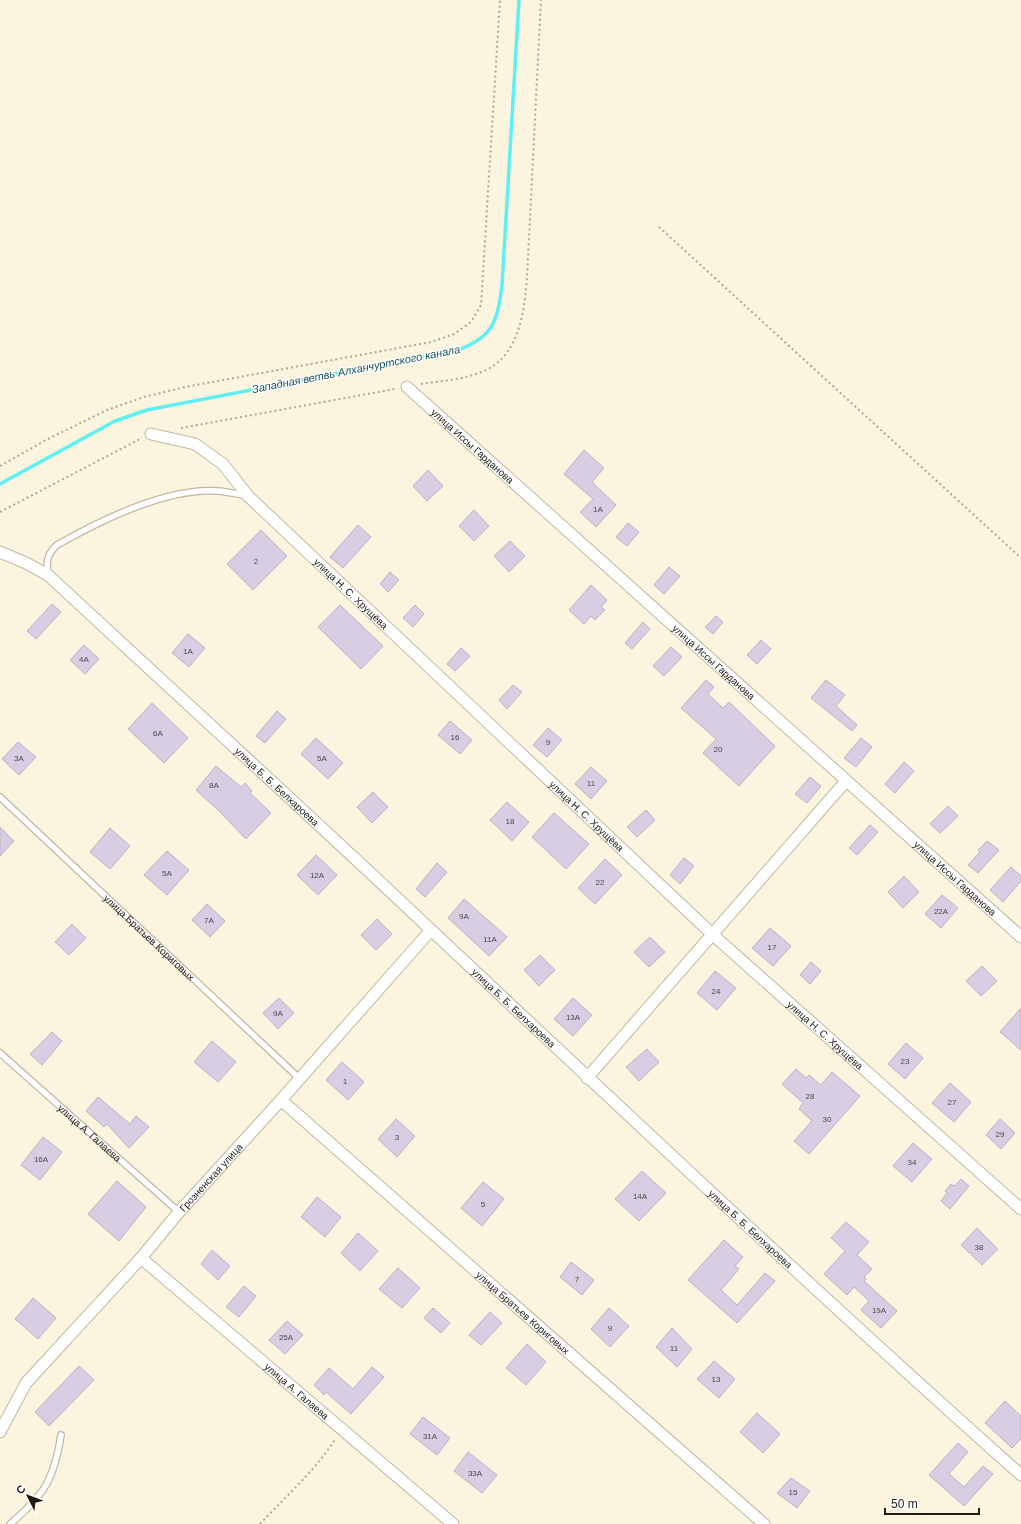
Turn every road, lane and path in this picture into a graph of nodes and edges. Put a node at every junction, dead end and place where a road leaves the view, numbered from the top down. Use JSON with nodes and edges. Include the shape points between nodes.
{"nodes":[{"id":1,"x":500,"y":0,"type":"edge"},
{"id":2,"x":541,"y":0,"type":"edge"},
{"id":3,"x":659,"y":227,"type":"dead end"},
{"id":4,"x":407,"y":387,"type":"junction"},
{"id":5,"x":174,"y":429,"type":"dead end"},
{"id":6,"x":151,"y":434,"type":"joint"},
{"id":7,"x":0,"y":466,"type":"edge"},
{"id":8,"x":248,"y":496,"type":"junction"},
{"id":9,"x":0,"y":512,"type":"edge"},
{"id":10,"x":0,"y":552,"type":"edge"},
{"id":11,"x":1021,"y":558,"type":"edge"},
{"id":12,"x":48,"y":575,"type":"junction"},
{"id":13,"x":846,"y":781,"type":"junction"},
{"id":14,"x":0,"y":797,"type":"edge"},
{"id":15,"x":431,"y":930,"type":"junction"},
{"id":16,"x":712,"y":934,"type":"junction"},
{"id":17,"x":1021,"y":937,"type":"edge"},
{"id":18,"x":0,"y":1053,"type":"edge"},
{"id":19,"x":299,"y":1078,"type":"junction"},
{"id":20,"x":587,"y":1078,"type":"junction"},
{"id":21,"x":281,"y":1100,"type":"junction"},
{"id":22,"x":1021,"y":1209,"type":"edge"},
{"id":23,"x":179,"y":1212,"type":"junction"},
{"id":24,"x":141,"y":1258,"type":"junction"},
{"id":25,"x":341,"y":1429,"type":"junction"},
{"id":26,"x":0,"y":1432,"type":"edge"},
{"id":27,"x":61,"y":1435,"type":"dead end"},
{"id":28,"x":1021,"y":1475,"type":"edge"},
{"id":29,"x":10,"y":1524,"type":"edge"},
{"id":30,"x":260,"y":1524,"type":"edge"},
{"id":31,"x":453,"y":1524,"type":"edge"},
{"id":32,"x":764,"y":1524,"type":"edge"}],
"edges":[{"from":1,"to":7,"type":"path","via":[[481,305],[471,322],[454,334],[431,342],[185,387],[144,397],[107,410]]},
{"from":2,"to":4,"type":"path","via":[[527,278],[524,310],[518,331],[510,348],[498,362],[479,373]]},
{"from":3,"to":11,"type":"path"},
{"from":4,"to":5,"type":"path"},
{"from":4,"to":13,"type":"street","name":"улица Иссы Гарданова"},
{"from":6,"to":8,"type":"street","name":"улица Н. С. Хрущёва","via":[[195,444],[223,464]]},
{"from":6,"to":9,"type":"path"},
{"from":8,"to":12,"type":"lane","via":[[202,491],[163,498],[131,508],[57,545],[47,559]]},
{"from":8,"to":16,"type":"street","name":"улица Н. С. Хрущёва"},
{"from":10,"to":12,"type":"street","name":"улица Б. Б. Белхароева"},
{"from":12,"to":15,"type":"street","name":"улица Б. Б. Белхароева"},
{"from":13,"to":16,"type":"street"},
{"from":13,"to":17,"type":"street","name":"улица Иссы Гарданова"},
{"from":14,"to":19,"type":"lane","name":"улица Братьев Кориговых"},
{"from":15,"to":19,"type":"street","name":"Грозненская улица"},
{"from":15,"to":20,"type":"street","name":"улица Б. Б. Белхароева"},
{"from":16,"to":20,"type":"street"},
{"from":16,"to":22,"type":"street","name":"улица Н. С. Хрущёва"},
{"from":18,"to":23,"type":"lane","name":"улица А. Галаева"},
{"from":19,"to":21,"type":"street","name":"Грозненская улица"},
{"from":20,"to":28,"type":"street","name":"улица Б. Б. Белхароева"},
{"from":21,"to":23,"type":"street","name":"Грозненская улица"},
{"from":21,"to":32,"type":"street","name":"улица Братьев Кориговых"},
{"from":23,"to":24,"type":"street","name":"Грозненская улица"},
{"from":24,"to":25,"type":"street","name":"улица А. Галаева"},
{"from":24,"to":26,"type":"street","name":"Грозненская улица","via":[[26,1383]]},
{"from":25,"to":30,"type":"path","via":[[304,1479]]},
{"from":25,"to":31,"type":"street","name":"улица А. Галаева"},
{"from":27,"to":29,"type":"lane","via":[[56,1464],[48,1483],[37,1500]]}]}
